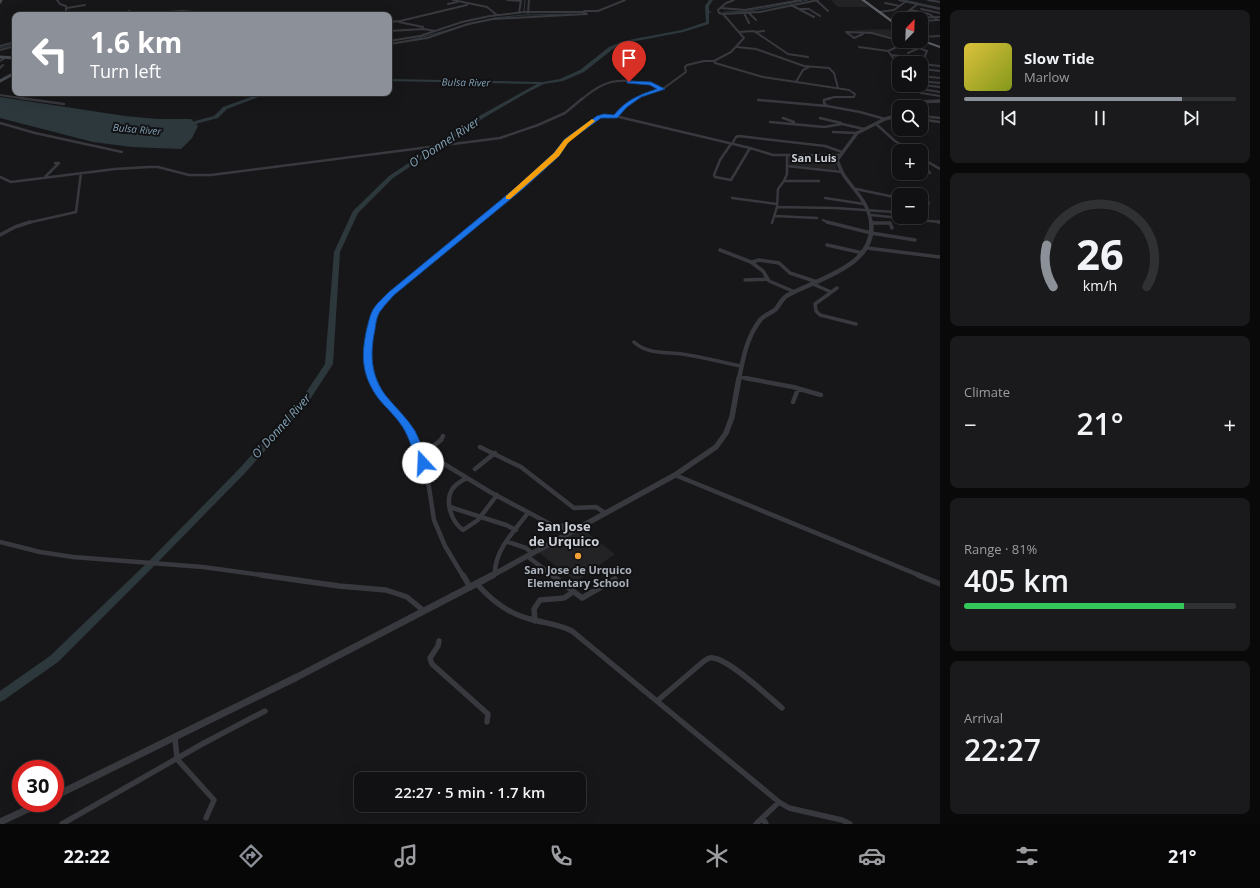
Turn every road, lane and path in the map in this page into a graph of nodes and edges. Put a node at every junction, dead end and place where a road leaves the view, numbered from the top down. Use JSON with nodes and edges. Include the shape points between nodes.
{"nodes":[{"id":1,"x":57,"y":0,"type":"edge"},
{"id":2,"x":453,"y":0,"type":"edge"},
{"id":3,"x":507,"y":0,"type":"edge"},
{"id":4,"x":521,"y":0,"type":"edge"},
{"id":5,"x":529,"y":0,"type":"edge"},
{"id":6,"x":625,"y":0,"type":"edge"},
{"id":7,"x":734,"y":0,"type":"edge"},
{"id":8,"x":801,"y":0,"type":"edge"},
{"id":9,"x":817,"y":0,"type":"edge"},
{"id":10,"x":863,"y":0,"type":"edge"},
{"id":11,"x":898,"y":0,"type":"edge"},
{"id":12,"x":909,"y":0,"type":"edge"},
{"id":13,"x":928,"y":0,"type":"edge"},
{"id":14,"x":459,"y":2,"type":"junction"},
{"id":15,"x":893,"y":2,"type":"dead end"},
{"id":16,"x":905,"y":2,"type":"junction"},
{"id":17,"x":940,"y":2,"type":"edge"},
{"id":18,"x":467,"y":3,"type":"junction"},
{"id":19,"x":885,"y":3,"type":"dead end"},
{"id":20,"x":448,"y":4,"type":"dead end"},
{"id":21,"x":902,"y":4,"type":"junction"},
{"id":22,"x":918,"y":4,"type":"junction"},
{"id":23,"x":790,"y":5,"type":"junction"},
{"id":24,"x":85,"y":6,"type":"dead end"},
{"id":25,"x":900,"y":6,"type":"junction"},
{"id":26,"x":67,"y":8,"type":"junction"},
{"id":27,"x":721,"y":8,"type":"junction"},
{"id":28,"x":914,"y":8,"type":"junction"},
{"id":29,"x":940,"y":8,"type":"edge"},
{"id":30,"x":800,"y":9,"type":"junction"},
{"id":31,"x":828,"y":10,"type":"dead end"},
{"id":32,"x":911,"y":10,"type":"junction"},
{"id":33,"x":902,"y":11,"type":"dead end"},
{"id":34,"x":66,"y":12,"type":"edge"},
{"id":35,"x":166,"y":12,"type":"edge"},
{"id":36,"x":194,"y":12,"type":"edge"},
{"id":37,"x":520,"y":12,"type":"junction"},
{"id":38,"x":574,"y":12,"type":"junction"},
{"id":39,"x":879,"y":12,"type":"junction"},
{"id":40,"x":907,"y":12,"type":"joint"},
{"id":41,"x":744,"y":13,"type":"junction"},
{"id":42,"x":749,"y":13,"type":"junction"},
{"id":43,"x":528,"y":14,"type":"junction"},
{"id":44,"x":723,"y":14,"type":"junction"},
{"id":45,"x":929,"y":14,"type":"junction"},
{"id":46,"x":940,"y":14,"type":"edge"},
{"id":47,"x":497,"y":15,"type":"junction"},
{"id":48,"x":820,"y":16,"type":"dead end"},
{"id":49,"x":814,"y":17,"type":"dead end"},
{"id":50,"x":928,"y":17,"type":"edge"},
{"id":51,"x":933,"y":17,"type":"junction"},
{"id":52,"x":756,"y":20,"type":"dead end"},
{"id":53,"x":939,"y":20,"type":"edge"},
{"id":54,"x":398,"y":21,"type":"junction"},
{"id":55,"x":928,"y":21,"type":"edge"},
{"id":56,"x":392,"y":22,"type":"edge"},
{"id":57,"x":892,"y":22,"type":"edge"},
{"id":58,"x":749,"y":23,"type":"dead end"},
{"id":59,"x":392,"y":31,"type":"edge"},
{"id":60,"x":435,"y":31,"type":"junction"},
{"id":61,"x":753,"y":31,"type":"junction"},
{"id":62,"x":764,"y":31,"type":"dead end"},
{"id":63,"x":739,"y":32,"type":"junction"},
{"id":64,"x":864,"y":33,"type":"junction"},
{"id":65,"x":940,"y":36,"type":"edge"},
{"id":66,"x":892,"y":37,"type":"edge"},
{"id":67,"x":928,"y":37,"type":"edge"},
{"id":68,"x":392,"y":41,"type":"edge"},
{"id":69,"x":928,"y":41,"type":"edge"},
{"id":70,"x":12,"y":43,"type":"edge"},
{"id":71,"x":392,"y":44,"type":"edge"},
{"id":72,"x":0,"y":46,"type":"edge"},
{"id":73,"x":12,"y":47,"type":"edge"},
{"id":74,"x":737,"y":47,"type":"junction"},
{"id":75,"x":859,"y":47,"type":"dead end"},
{"id":76,"x":940,"y":47,"type":"edge"},
{"id":77,"x":895,"y":48,"type":"edge"},
{"id":78,"x":919,"y":48,"type":"joint"},
{"id":79,"x":0,"y":50,"type":"edge"},
{"id":80,"x":888,"y":51,"type":"junction"},
{"id":81,"x":908,"y":52,"type":"dead end"},
{"id":82,"x":891,"y":55,"type":"joint"},
{"id":83,"x":0,"y":57,"type":"edge"},
{"id":84,"x":808,"y":57,"type":"dead end"},
{"id":85,"x":7,"y":58,"type":"junction"},
{"id":86,"x":12,"y":58,"type":"edge"},
{"id":87,"x":0,"y":61,"type":"edge"},
{"id":88,"x":714,"y":61,"type":"junction"},
{"id":89,"x":3,"y":65,"type":"dead end"},
{"id":90,"x":928,"y":65,"type":"edge"},
{"id":91,"x":810,"y":66,"type":"junction"},
{"id":92,"x":940,"y":66,"type":"edge"},
{"id":93,"x":0,"y":68,"type":"edge"},
{"id":94,"x":928,"y":70,"type":"edge"},
{"id":95,"x":940,"y":71,"type":"edge"},
{"id":96,"x":12,"y":74,"type":"edge"},
{"id":97,"x":928,"y":77,"type":"edge"},
{"id":98,"x":940,"y":77,"type":"edge"},
{"id":99,"x":0,"y":81,"type":"edge"},
{"id":100,"x":796,"y":82,"type":"junction"},
{"id":101,"x":928,"y":83,"type":"edge"},
{"id":102,"x":940,"y":83,"type":"edge"},
{"id":103,"x":928,"y":84,"type":"edge"},
{"id":104,"x":940,"y":87,"type":"edge"},
{"id":105,"x":838,"y":88,"type":"junction"},
{"id":106,"x":662,"y":89,"type":"junction"},
{"id":107,"x":928,"y":90,"type":"edge"},
{"id":108,"x":922,"y":92,"type":"edge"},
{"id":109,"x":940,"y":92,"type":"edge"},
{"id":110,"x":0,"y":95,"type":"edge"},
{"id":111,"x":940,"y":96,"type":"edge"},
{"id":112,"x":758,"y":100,"type":"dead end"},
{"id":113,"x":940,"y":101,"type":"edge"},
{"id":114,"x":928,"y":102,"type":"edge"},
{"id":115,"x":64,"y":104,"type":"dead end"},
{"id":116,"x":827,"y":106,"type":"junction"},
{"id":117,"x":938,"y":114,"type":"dead end"},
{"id":118,"x":615,"y":116,"type":"junction"},
{"id":119,"x":875,"y":116,"type":"junction"},
{"id":120,"x":928,"y":116,"type":"edge"},
{"id":121,"x":892,"y":117,"type":"edge"},
{"id":122,"x":935,"y":117,"type":"junction"},
{"id":123,"x":783,"y":118,"type":"dead end"},
{"id":124,"x":820,"y":118,"type":"dead end"},
{"id":125,"x":940,"y":118,"type":"edge"},
{"id":126,"x":885,"y":119,"type":"junction"},
{"id":127,"x":928,"y":120,"type":"edge"},
{"id":128,"x":770,"y":122,"type":"dead end"},
{"id":129,"x":940,"y":122,"type":"edge"},
{"id":130,"x":0,"y":123,"type":"edge"},
{"id":131,"x":878,"y":123,"type":"junction"},
{"id":132,"x":798,"y":124,"type":"junction"},
{"id":133,"x":842,"y":124,"type":"junction"},
{"id":134,"x":864,"y":129,"type":"junction"},
{"id":135,"x":833,"y":132,"type":"dead end"},
{"id":136,"x":857,"y":133,"type":"junction"},
{"id":137,"x":731,"y":144,"type":"junction"},
{"id":138,"x":900,"y":144,"type":"edge"},
{"id":139,"x":750,"y":148,"type":"junction"},
{"id":140,"x":122,"y":152,"type":"dead end"},
{"id":141,"x":841,"y":154,"type":"junction"},
{"id":142,"x":787,"y":156,"type":"junction"},
{"id":143,"x":928,"y":162,"type":"edge"},
{"id":144,"x":55,"y":163,"type":"dead end"},
{"id":145,"x":787,"y":166,"type":"junction"},
{"id":146,"x":940,"y":169,"type":"edge"},
{"id":147,"x":928,"y":170,"type":"edge"},
{"id":148,"x":842,"y":172,"type":"junction"},
{"id":149,"x":81,"y":173,"type":"junction"},
{"id":150,"x":930,"y":173,"type":"dead end"},
{"id":151,"x":0,"y":177,"type":"edge"},
{"id":152,"x":44,"y":178,"type":"junction"},
{"id":153,"x":785,"y":181,"type":"junction"},
{"id":154,"x":819,"y":181,"type":"dead end"},
{"id":155,"x":856,"y":189,"type":"junction"},
{"id":156,"x":892,"y":197,"type":"edge"},
{"id":157,"x":732,"y":198,"type":"dead end"},
{"id":158,"x":825,"y":198,"type":"dead end"},
{"id":159,"x":864,"y":204,"type":"junction"},
{"id":160,"x":777,"y":205,"type":"junction"},
{"id":161,"x":867,"y":210,"type":"junction"},
{"id":162,"x":892,"y":212,"type":"edge"},
{"id":163,"x":871,"y":215,"type":"junction"},
{"id":164,"x":775,"y":216,"type":"junction"},
{"id":165,"x":817,"y":218,"type":"dead end"},
{"id":166,"x":822,"y":220,"type":"dead end"},
{"id":167,"x":940,"y":222,"type":"edge"},
{"id":168,"x":872,"y":223,"type":"junction"},
{"id":169,"x":772,"y":224,"type":"dead end"},
{"id":170,"x":892,"y":228,"type":"dead end"},
{"id":171,"x":871,"y":233,"type":"junction"},
{"id":172,"x":0,"y":236,"type":"edge"},
{"id":173,"x":915,"y":240,"type":"dead end"},
{"id":174,"x":827,"y":245,"type":"dead end"},
{"id":175,"x":720,"y":250,"type":"dead end"},
{"id":176,"x":865,"y":250,"type":"junction"},
{"id":177,"x":940,"y":257,"type":"edge"},
{"id":178,"x":751,"y":262,"type":"junction"},
{"id":179,"x":745,"y":280,"type":"dead end"},
{"id":180,"x":767,"y":280,"type":"junction"},
{"id":181,"x":815,"y":283,"type":"junction"},
{"id":182,"x":837,"y":288,"type":"dead end"},
{"id":183,"x":795,"y":292,"type":"junction"},
{"id":184,"x":831,"y":292,"type":"junction"},
{"id":185,"x":856,"y":324,"type":"dead end"},
{"id":186,"x":634,"y":342,"type":"dead end"},
{"id":187,"x":741,"y":366,"type":"junction"},
{"id":188,"x":739,"y":377,"type":"junction"},
{"id":189,"x":798,"y":389,"type":"junction"},
{"id":190,"x":821,"y":395,"type":"dead end"},
{"id":191,"x":793,"y":402,"type":"dead end"},
{"id":192,"x":443,"y":436,"type":"dead end"},
{"id":193,"x":480,"y":447,"type":"dead end"},
{"id":194,"x":418,"y":448,"type":"junction"},
{"id":195,"x":425,"y":453,"type":"junction"},
{"id":196,"x":495,"y":454,"type":"junction"},
{"id":197,"x":475,"y":469,"type":"dead end"},
{"id":198,"x":675,"y":475,"type":"junction"},
{"id":199,"x":466,"y":478,"type":"junction"},
{"id":200,"x":497,"y":495,"type":"junction"},
{"id":201,"x":450,"y":507,"type":"junction"},
{"id":202,"x":528,"y":513,"type":"junction"},
{"id":203,"x":605,"y":513,"type":"junction"},
{"id":204,"x":481,"y":516,"type":"junction"},
{"id":205,"x":550,"y":524,"type":"junction"},
{"id":206,"x":583,"y":525,"type":"junction"},
{"id":207,"x":516,"y":530,"type":"junction"},
{"id":208,"x":567,"y":533,"type":"junction"},
{"id":209,"x":0,"y":542,"type":"edge"},
{"id":210,"x":508,"y":542,"type":"junction"},
{"id":211,"x":530,"y":555,"type":"junction"},
{"id":212,"x":495,"y":574,"type":"junction"},
{"id":213,"x":615,"y":579,"type":"dead end"},
{"id":214,"x":477,"y":584,"type":"junction"},
{"id":215,"x":940,"y":584,"type":"edge"},
{"id":216,"x":470,"y":587,"type":"junction"},
{"id":217,"x":573,"y":592,"type":"junction"},
{"id":218,"x":424,"y":612,"type":"junction"},
{"id":219,"x":536,"y":621,"type":"junction"},
{"id":220,"x":439,"y":641,"type":"dead end"},
{"id":221,"x":657,"y":701,"type":"junction"},
{"id":222,"x":782,"y":708,"type":"dead end"},
{"id":223,"x":265,"y":711,"type":"dead end"},
{"id":224,"x":487,"y":722,"type":"dead end"},
{"id":225,"x":175,"y":738,"type":"junction"},
{"id":226,"x":177,"y":759,"type":"junction"},
{"id":227,"x":64,"y":792,"type":"edge"},
{"id":228,"x":779,"y":802,"type":"junction"},
{"id":229,"x":22,"y":812,"type":"edge"},
{"id":230,"x":206,"y":818,"type":"dead end"},
{"id":231,"x":763,"y":818,"type":"junction"},
{"id":232,"x":0,"y":822,"type":"edge"},
{"id":233,"x":62,"y":824,"type":"edge"},
{"id":234,"x":756,"y":824,"type":"edge"},
{"id":235,"x":766,"y":824,"type":"edge"},
{"id":236,"x":850,"y":824,"type":"edge"}],
"edges":[{"from":1,"to":26,"type":"street"},
{"from":2,"to":14,"type":"street"},
{"from":3,"to":4,"type":"street"},
{"from":4,"to":37,"type":"street"},
{"from":5,"to":43,"type":"street"},
{"from":6,"to":38,"type":"street","via":[[598,11]]},
{"from":7,"to":27,"type":"street"},
{"from":8,"to":27,"type":"street","via":[[745,10]]},
{"from":9,"to":23,"type":"street"},
{"from":9,"to":31,"type":"street"},
{"from":10,"to":39,"type":"highway"},
{"from":11,"to":16,"type":"street"},
{"from":12,"to":29,"type":"street"},
{"from":13,"to":17,"type":"street"},
{"from":14,"to":18,"type":"street"},
{"from":14,"to":20,"type":"street"},
{"from":15,"to":21,"type":"street"},
{"from":16,"to":21,"type":"street"},
{"from":16,"to":22,"type":"street"},
{"from":18,"to":47,"type":"street","via":[[488,7]]},
{"from":18,"to":54,"type":"street"},
{"from":19,"to":25,"type":"street"},
{"from":21,"to":25,"type":"street"},
{"from":22,"to":28,"type":"street"},
{"from":22,"to":29,"type":"street"},
{"from":23,"to":30,"type":"street"},
{"from":23,"to":42,"type":"street"},
{"from":24,"to":26,"type":"street"},
{"from":25,"to":39,"type":"street","via":[[892,11]]},
{"from":26,"to":34,"type":"street"},
{"from":27,"to":44,"type":"street","via":[[718,10]]},
{"from":28,"to":32,"type":"street"},
{"from":28,"to":46,"type":"street"},
{"from":30,"to":48,"type":"street","via":[[807,8]]},
{"from":30,"to":49,"type":"street"},
{"from":32,"to":40,"type":"street"},
{"from":32,"to":45,"type":"street"},
{"from":33,"to":40,"type":"street"},
{"from":35,"to":36,"type":"street"},
{"from":37,"to":43,"type":"street"},
{"from":37,"to":47,"type":"street"},
{"from":38,"to":43,"type":"street"},
{"from":38,"to":43,"type":"street","via":[[587,14]]},
{"from":39,"to":57,"type":"highway"},
{"from":41,"to":42,"type":"street"},
{"from":41,"to":44,"type":"street"},
{"from":41,"to":58,"type":"street"},
{"from":42,"to":52,"type":"street"},
{"from":43,"to":71,"type":"street","via":[[480,21],[427,38]]},
{"from":44,"to":63,"type":"street"},
{"from":45,"to":46,"type":"street"},
{"from":45,"to":51,"type":"street"},
{"from":46,"to":51,"type":"street"},
{"from":47,"to":60,"type":"street","via":[[465,21]]},
{"from":50,"to":51,"type":"street"},
{"from":51,"to":53,"type":"street"},
{"from":53,"to":55,"type":"street"},
{"from":54,"to":56,"type":"street"},
{"from":54,"to":60,"type":"street"},
{"from":59,"to":60,"type":"street"},
{"from":60,"to":68,"type":"street"},
{"from":61,"to":62,"type":"street"},
{"from":61,"to":63,"type":"street"},
{"from":61,"to":84,"type":"street","via":[[788,54]]},
{"from":63,"to":74,"type":"street","via":[[744,38]]},
{"from":64,"to":64,"type":"street","via":[[854,32],[846,32],[853,38]]},
{"from":64,"to":66,"type":"street"},
{"from":65,"to":67,"type":"street"},
{"from":69,"to":76,"type":"highway"},
{"from":70,"to":72,"type":"street"},
{"from":73,"to":79,"type":"street"},
{"from":74,"to":88,"type":"street"},
{"from":74,"to":91,"type":"street","via":[[756,49]]},
{"from":75,"to":80,"type":"street"},
{"from":77,"to":80,"type":"street"},
{"from":78,"to":81,"type":"street"},
{"from":78,"to":82,"type":"street","via":[[927,51],[924,58]]},
{"from":80,"to":82,"type":"street"},
{"from":83,"to":85,"type":"main road"},
{"from":85,"to":86,"type":"main road"},
{"from":85,"to":87,"type":"street"},
{"from":88,"to":100,"type":"street","via":[[763,77]]},
{"from":88,"to":106,"type":"street","via":[[687,65],[686,72]]},
{"from":89,"to":93,"type":"street"},
{"from":90,"to":92,"type":"street"},
{"from":91,"to":100,"type":"street","via":[[803,70]]},
{"from":91,"to":105,"type":"street","via":[[831,70],[838,82]]},
{"from":94,"to":95,"type":"street"},
{"from":96,"to":99,"type":"main road"},
{"from":97,"to":98,"type":"street"},
{"from":100,"to":105,"type":"street"},
{"from":101,"to":102,"type":"street"},
{"from":103,"to":104,"type":"street"},
{"from":105,"to":116,"type":"street","via":[[852,92],[855,94],[854,97],[828,98],[824,100]]},
{"from":106,"to":118,"type":"street","via":[[639,96],[625,105]]},
{"from":106,"to":149,"type":"street","via":[[647,83],[604,84],[565,113],[529,129],[492,139],[211,175],[191,176],[158,167],[115,168]]},
{"from":107,"to":109,"type":"street"},
{"from":108,"to":111,"type":"street"},
{"from":110,"to":115,"type":"street"},
{"from":112,"to":116,"type":"street"},
{"from":113,"to":114,"type":"street"},
{"from":116,"to":119,"type":"street"},
{"from":117,"to":122,"type":"street"},
{"from":118,"to":137,"type":"street"},
{"from":118,"to":194,"type":"street","via":[[599,117],[567,140],[556,155],[522,187],[377,309],[369,338],[368,370],[382,396],[406,424]]},
{"from":119,"to":126,"type":"street"},
{"from":119,"to":131,"type":"street"},
{"from":120,"to":122,"type":"street"},
{"from":121,"to":126,"type":"street"},
{"from":122,"to":125,"type":"street"},
{"from":123,"to":132,"type":"street"},
{"from":124,"to":133,"type":"street"},
{"from":126,"to":131,"type":"street"},
{"from":127,"to":129,"type":"street"},
{"from":128,"to":132,"type":"street"},
{"from":130,"to":140,"type":"street"},
{"from":131,"to":134,"type":"street"},
{"from":131,"to":138,"type":"street"},
{"from":132,"to":133,"type":"street","via":[[824,127]]},
{"from":133,"to":134,"type":"street"},
{"from":134,"to":136,"type":"street"},
{"from":135,"to":136,"type":"street"},
{"from":136,"to":141,"type":"street"},
{"from":137,"to":139,"type":"street"},
{"from":137,"to":139,"type":"street","via":[[720,160],[715,177],[731,180]]},
{"from":137,"to":141,"type":"street","via":[[736,137],[747,137],[825,146],[834,148]]},
{"from":139,"to":142,"type":"street"},
{"from":141,"to":142,"type":"street"},
{"from":141,"to":148,"type":"street","via":[[838,160]]},
{"from":142,"to":145,"type":"street"},
{"from":143,"to":146,"type":"street"},
{"from":144,"to":152,"type":"street","via":[[58,164]]},
{"from":145,"to":148,"type":"street"},
{"from":145,"to":153,"type":"street"},
{"from":147,"to":150,"type":"street"},
{"from":148,"to":155,"type":"street"},
{"from":149,"to":152,"type":"street"},
{"from":149,"to":172,"type":"street","via":[[76,212],[30,222]]},
{"from":151,"to":152,"type":"street","via":[[11,182]]},
{"from":153,"to":154,"type":"street"},
{"from":153,"to":160,"type":"street","via":[[778,189]]},
{"from":155,"to":156,"type":"street"},
{"from":155,"to":159,"type":"street"},
{"from":157,"to":160,"type":"street"},
{"from":158,"to":159,"type":"street"},
{"from":159,"to":161,"type":"street"},
{"from":160,"to":161,"type":"street"},
{"from":160,"to":164,"type":"street"},
{"from":161,"to":162,"type":"street"},
{"from":161,"to":163,"type":"street"},
{"from":163,"to":167,"type":"street"},
{"from":163,"to":168,"type":"street"},
{"from":164,"to":165,"type":"street"},
{"from":164,"to":169,"type":"street"},
{"from":166,"to":171,"type":"street"},
{"from":168,"to":170,"type":"street","via":[[890,223]]},
{"from":168,"to":171,"type":"street"},
{"from":171,"to":173,"type":"street"},
{"from":171,"to":176,"type":"street"},
{"from":174,"to":176,"type":"street"},
{"from":175,"to":178,"type":"street"},
{"from":176,"to":177,"type":"street"},
{"from":176,"to":181,"type":"street"},
{"from":178,"to":180,"type":"street","via":[[763,271]]},
{"from":178,"to":181,"type":"street","via":[[760,260],[779,264],[790,273]]},
{"from":179,"to":180,"type":"street"},
{"from":180,"to":183,"type":"street"},
{"from":181,"to":183,"type":"street"},
{"from":181,"to":184,"type":"street"},
{"from":182,"to":184,"type":"street"},
{"from":183,"to":187,"type":"street","via":[[787,295],[761,320],[750,340]]},
{"from":184,"to":185,"type":"street","via":[[815,304],[817,314]]},
{"from":186,"to":187,"type":"street","via":[[653,351]]},
{"from":187,"to":188,"type":"street"},
{"from":188,"to":189,"type":"street"},
{"from":188,"to":198,"type":"street","via":[[737,398],[722,441]]},
{"from":189,"to":190,"type":"street"},
{"from":189,"to":191,"type":"street"},
{"from":192,"to":195,"type":"street"},
{"from":193,"to":196,"type":"street"},
{"from":194,"to":195,"type":"street"},
{"from":194,"to":216,"type":"street","via":[[428,477],[434,519]]},
{"from":195,"to":199,"type":"street"},
{"from":196,"to":197,"type":"street"},
{"from":196,"to":203,"type":"street","via":[[521,467],[574,508],[596,507]]},
{"from":198,"to":203,"type":"street"},
{"from":198,"to":215,"type":"street"},
{"from":199,"to":200,"type":"street"},
{"from":199,"to":201,"type":"street","via":[[451,491]]},
{"from":200,"to":202,"type":"street"},
{"from":200,"to":204,"type":"street"},
{"from":201,"to":204,"type":"street"},
{"from":201,"to":204,"type":"street","via":[[454,520],[463,530]]},
{"from":202,"to":205,"type":"street"},
{"from":202,"to":207,"type":"street"},
{"from":203,"to":206,"type":"street"},
{"from":204,"to":207,"type":"street"},
{"from":205,"to":206,"type":"street"},
{"from":205,"to":208,"type":"street"},
{"from":206,"to":208,"type":"street"},
{"from":207,"to":210,"type":"street"},
{"from":208,"to":211,"type":"street"},
{"from":209,"to":218,"type":"street","via":[[73,557],[203,567],[386,590],[407,597]]},
{"from":210,"to":211,"type":"street","via":[[526,548]]},
{"from":210,"to":212,"type":"street","via":[[494,563]]},
{"from":211,"to":212,"type":"street"},
{"from":211,"to":217,"type":"street"},
{"from":212,"to":214,"type":"street"},
{"from":213,"to":217,"type":"street","via":[[585,598]]},
{"from":214,"to":216,"type":"street"},
{"from":214,"to":219,"type":"street","via":[[503,607]]},
{"from":216,"to":218,"type":"street"},
{"from":217,"to":219,"type":"street","via":[[564,598],[540,600],[534,608]]},
{"from":218,"to":225,"type":"street"},
{"from":219,"to":221,"type":"street","via":[[557,624],[568,629]]},
{"from":220,"to":224,"type":"street","via":[[430,658],[432,664],[488,714]]},
{"from":221,"to":222,"type":"street","via":[[708,658],[716,658]]},
{"from":221,"to":228,"type":"street"},
{"from":223,"to":226,"type":"street"},
{"from":225,"to":226,"type":"street"},
{"from":225,"to":227,"type":"street"},
{"from":226,"to":230,"type":"street","via":[[212,797],[214,802]]},
{"from":226,"to":233,"type":"street"},
{"from":228,"to":231,"type":"street"},
{"from":228,"to":236,"type":"street","via":[[789,808]]},
{"from":229,"to":232,"type":"street"},
{"from":231,"to":234,"type":"street"},
{"from":231,"to":235,"type":"street"}]}
